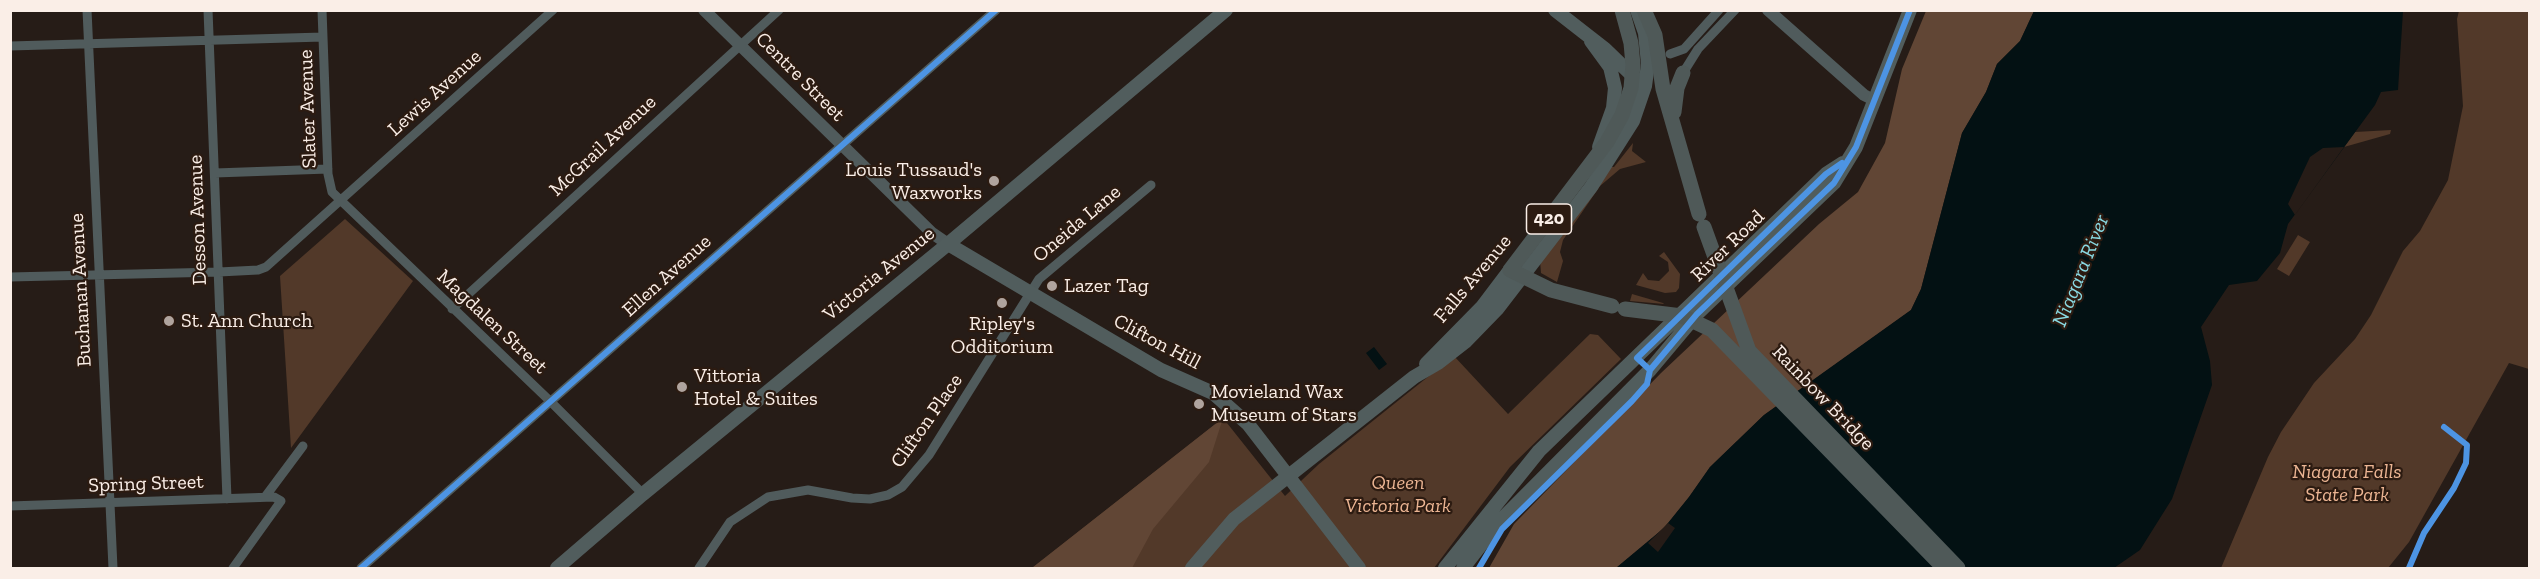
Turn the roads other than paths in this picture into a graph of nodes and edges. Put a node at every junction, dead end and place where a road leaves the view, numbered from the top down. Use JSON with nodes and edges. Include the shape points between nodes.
{"nodes":[{"id":1,"x":87,"y":10,"type":"edge"},
{"id":2,"x":208,"y":10,"type":"edge"},
{"id":3,"x":322,"y":10,"type":"edge"},
{"id":4,"x":553,"y":10,"type":"edge"},
{"id":5,"x":704,"y":10,"type":"edge"},
{"id":6,"x":779,"y":10,"type":"edge"},
{"id":7,"x":996,"y":10,"type":"edge"},
{"id":8,"x":1555,"y":10,"type":"edge"},
{"id":9,"x":1622,"y":10,"type":"edge"},
{"id":10,"x":1637,"y":10,"type":"edge"},
{"id":11,"x":1644,"y":10,"type":"edge"},
{"id":12,"x":1719,"y":10,"type":"edge"},
{"id":13,"x":1735,"y":10,"type":"edge"},
{"id":14,"x":1768,"y":10,"type":"edge"},
{"id":15,"x":1910,"y":10,"type":"edge"},
{"id":16,"x":1226,"y":11,"type":"edge"},
{"id":17,"x":323,"y":38,"type":"junction"},
{"id":18,"x":209,"y":40,"type":"junction"},
{"id":19,"x":1592,"y":41,"type":"junction"},
{"id":20,"x":1656,"y":41,"type":"junction"},
{"id":21,"x":88,"y":44,"type":"junction"},
{"id":22,"x":739,"y":45,"type":"junction"},
{"id":23,"x":10,"y":46,"type":"edge"},
{"id":24,"x":1670,"y":54,"type":"joint"},
{"id":25,"x":1683,"y":73,"type":"joint"},
{"id":26,"x":1639,"y":81,"type":"junction"},
{"id":27,"x":1874,"y":100,"type":"junction"},
{"id":28,"x":1676,"y":133,"type":"junction"},
{"id":29,"x":842,"y":146,"type":"junction"},
{"id":30,"x":1593,"y":161,"type":"junction"},
{"id":31,"x":1845,"y":162,"type":"junction"},
{"id":32,"x":328,"y":169,"type":"junction"},
{"id":33,"x":215,"y":173,"type":"junction"},
{"id":34,"x":1151,"y":185,"type":"dead end"},
{"id":35,"x":341,"y":203,"type":"junction"},
{"id":36,"x":948,"y":244,"type":"junction"},
{"id":37,"x":219,"y":272,"type":"junction"},
{"id":38,"x":1516,"y":273,"type":"junction"},
{"id":39,"x":98,"y":275,"type":"junction"},
{"id":40,"x":10,"y":277,"type":"edge"},
{"id":41,"x":1029,"y":293,"type":"junction"},
{"id":42,"x":452,"y":309,"type":"junction"},
{"id":43,"x":551,"y":402,"type":"junction"},
{"id":44,"x":303,"y":446,"type":"dead end"},
{"id":45,"x":1288,"y":475,"type":"junction"},
{"id":46,"x":643,"y":494,"type":"junction"},
{"id":47,"x":265,"y":497,"type":"junction"},
{"id":48,"x":227,"y":499,"type":"junction"},
{"id":49,"x":109,"y":504,"type":"junction"},
{"id":50,"x":10,"y":506,"type":"edge"},
{"id":51,"x":113,"y":568,"type":"edge"},
{"id":52,"x":233,"y":568,"type":"edge"},
{"id":53,"x":362,"y":568,"type":"edge"},
{"id":54,"x":557,"y":568,"type":"edge"},
{"id":55,"x":699,"y":568,"type":"edge"},
{"id":56,"x":1192,"y":568,"type":"edge"},
{"id":57,"x":1359,"y":568,"type":"edge"},
{"id":58,"x":1445,"y":568,"type":"edge"},
{"id":59,"x":1463,"y":568,"type":"edge"},
{"id":60,"x":1944,"y":568,"type":"edge"},
{"id":61,"x":1958,"y":568,"type":"edge"}],
"edges":[{"from":1,"to":21,"type":"street","name":"Buchanan Avenue"},
{"from":2,"to":18,"type":"street","name":"Desson Avenue"},
{"from":3,"to":17,"type":"street","name":"Slater Avenue"},
{"from":4,"to":35,"type":"street","name":"Lewis Avenue"},
{"from":5,"to":22,"type":"street","name":"Centre Street"},
{"from":6,"to":22,"type":"street","name":"McGrail Avenue"},
{"from":7,"to":29,"type":"street","name":"Ellen Avenue"},
{"from":8,"to":19,"type":"main road"},
{"from":9,"to":26,"type":"highway","name":"Falls Avenue","number":"420"},
{"from":10,"to":26,"type":"main road","name":"Falls Avenue","via":[[1647,42],[1648,64]]},
{"from":11,"to":20,"type":"highway"},
{"from":12,"to":24,"type":"street","via":[[1684,49]]},
{"from":13,"to":25,"type":"street","via":[[1698,49]]},
{"from":14,"to":27,"type":"street"},
{"from":15,"to":27,"type":"main road","name":"River Road"},
{"from":16,"to":36,"type":"main road","name":"Victoria Avenue"},
{"from":17,"to":18,"type":"street"},
{"from":17,"to":32,"type":"street","name":"Slater Avenue"},
{"from":18,"to":21,"type":"street"},
{"from":18,"to":33,"type":"street","name":"Desson Avenue"},
{"from":19,"to":26,"type":"main road"},
{"from":19,"to":30,"type":"main road","via":[[1610,67],[1615,88],[1613,108]]},
{"from":20,"to":24,"type":"highway"},
{"from":20,"to":28,"type":"highway"},
{"from":21,"to":23,"type":"street"},
{"from":21,"to":39,"type":"street","name":"Buchanan Avenue"},
{"from":22,"to":29,"type":"street","name":"Centre Street"},
{"from":22,"to":42,"type":"street","name":"McGrail Avenue"},
{"from":25,"to":28,"type":"highway","via":[[1675,97]]},
{"from":26,"to":30,"type":"highway","name":"Falls Avenue","number":"420"},
{"from":26,"to":38,"type":"main road","name":"Falls Avenue","number":"420","via":[[1628,131],[1591,187]]},
{"from":27,"to":31,"type":"main road","name":"River Road","via":[[1856,147]]},
{"from":28,"to":61,"type":"highway","name":"Rainbow Bridge","via":[[1702,220],[1744,341],[1754,358]]},
{"from":29,"to":36,"type":"street","name":"Centre Street"},
{"from":29,"to":43,"type":"street","name":"Ellen Avenue"},
{"from":30,"to":38,"type":"highway","name":"Falls Avenue","number":"420"},
{"from":31,"to":58,"type":"main road","name":"River Road","via":[[1826,174],[1539,451]]},
{"from":31,"to":59,"type":"main road","name":"River Road","via":[[1834,183],[1697,314],[1650,370],[1498,523]]},
{"from":32,"to":33,"type":"street"},
{"from":32,"to":35,"type":"street","name":"Slater Avenue","via":[[332,192]]},
{"from":33,"to":37,"type":"street","name":"Desson Avenue"},
{"from":34,"to":41,"type":"street","name":"Oneida Lane","via":[[1039,279]]},
{"from":35,"to":37,"type":"street","name":"Lewis Avenue","via":[[266,267]]},
{"from":35,"to":42,"type":"street","name":"Magdalen Street"},
{"from":36,"to":41,"type":"main road","name":"Clifton Hill"},
{"from":36,"to":46,"type":"main road","name":"Victoria Avenue"},
{"from":37,"to":39,"type":"street","name":"Lewis Avenue"},
{"from":37,"to":48,"type":"street","name":"Desson Avenue"},
{"from":38,"to":45,"type":"main road","name":"Falls Avenue","via":[[1414,377]]},
{"from":38,"to":60,"type":"highway","name":"Rainbow Bridge","via":[[1551,290],[1618,308],[1667,313],[1695,320],[1712,330]]},
{"from":39,"to":40,"type":"street","name":"Lewis Avenue"},
{"from":39,"to":49,"type":"street","name":"Buchanan Avenue"},
{"from":41,"to":45,"type":"main road","name":"Clifton Hill","via":[[1161,370],[1213,393],[1248,424]]},
{"from":41,"to":55,"type":"street","name":"Clifton Place","via":[[929,455],[902,487],[870,499],[808,490],[768,497],[730,522]]},
{"from":42,"to":43,"type":"street","name":"Magdalen Street"},
{"from":43,"to":46,"type":"street","name":"Magdalen Street"},
{"from":43,"to":53,"type":"street","name":"Ellen Avenue"},
{"from":44,"to":47,"type":"street"},
{"from":45,"to":56,"type":"main road","name":"Falls Avenue","via":[[1234,519]]},
{"from":45,"to":57,"type":"main road","name":"Clifton Hill"},
{"from":46,"to":54,"type":"main road","name":"Victoria Avenue"},
{"from":47,"to":48,"type":"street","name":"Spring Street"},
{"from":47,"to":52,"type":"street","name":"Spring Street","via":[[281,501]]},
{"from":48,"to":49,"type":"street","name":"Spring Street"},
{"from":49,"to":50,"type":"street","name":"Spring Street"},
{"from":49,"to":51,"type":"street","name":"Buchanan Avenue"}]}
